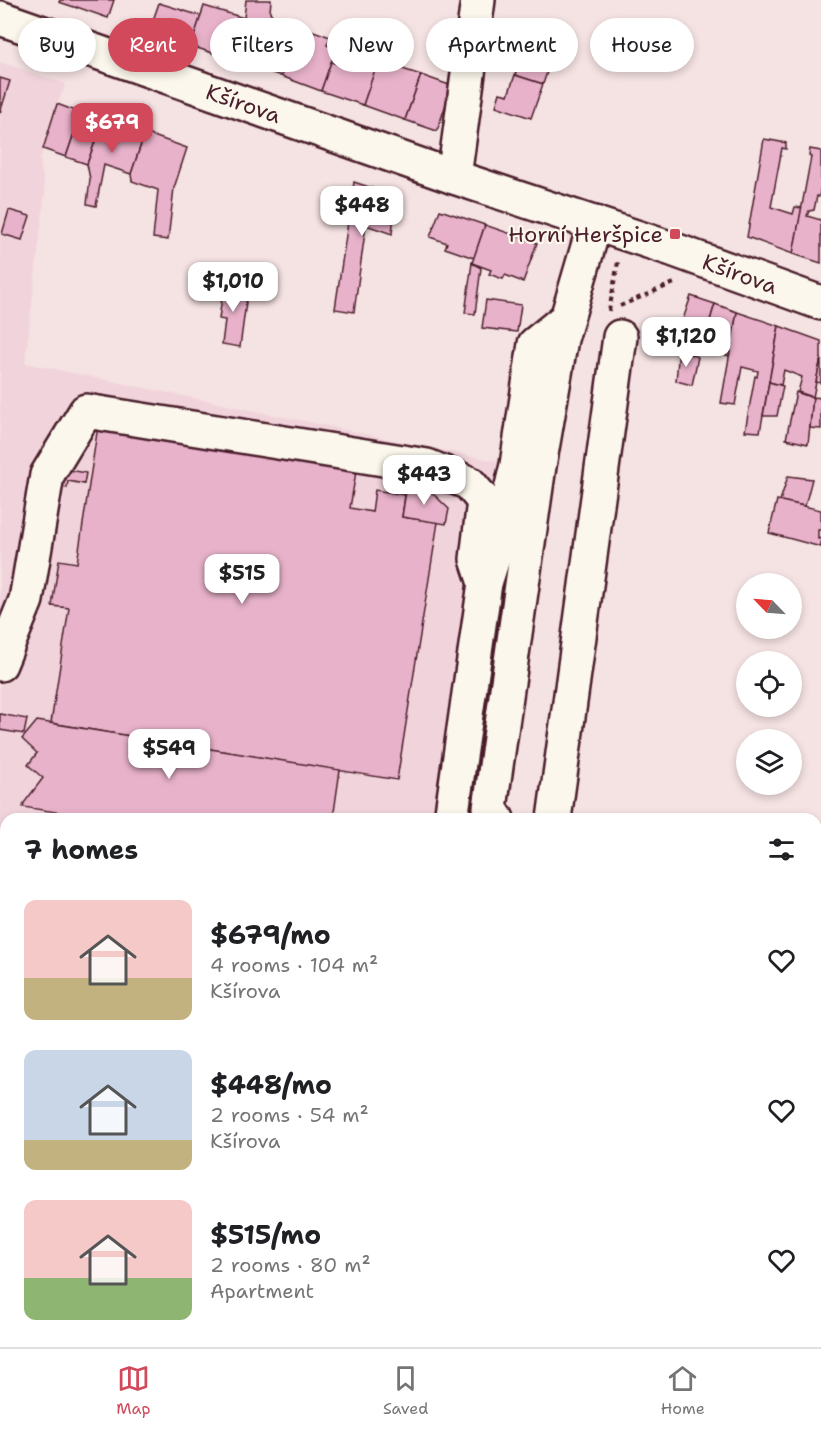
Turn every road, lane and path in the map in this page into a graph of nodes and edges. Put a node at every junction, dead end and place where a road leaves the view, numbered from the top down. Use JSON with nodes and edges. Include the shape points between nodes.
{"nodes":[{"id":1,"x":478,"y":0,"type":"edge"},
{"id":2,"x":0,"y":18,"type":"edge"},
{"id":3,"x":454,"y":177,"type":"junction"},
{"id":4,"x":595,"y":223,"type":"junction"},
{"id":5,"x":683,"y":280,"type":"dead end"},
{"id":6,"x":821,"y":303,"type":"edge"},
{"id":7,"x":567,"y":318,"type":"junction"},
{"id":8,"x":614,"y":324,"type":"joint"},
{"id":9,"x":485,"y":583,"type":"junction"},
{"id":10,"x":0,"y":664,"type":"edge"},
{"id":11,"x":452,"y":813,"type":"edge"},
{"id":12,"x":493,"y":813,"type":"edge"},
{"id":13,"x":555,"y":813,"type":"edge"}],
"edges":[{"from":1,"to":3,"type":"street"},
{"from":2,"to":3,"type":"street","name":"Kšírova"},
{"from":3,"to":4,"type":"street","name":"Kšírova"},
{"from":4,"to":6,"type":"street","name":"Kšírova"},
{"from":4,"to":7,"type":"street"},
{"from":5,"to":8,"type":"path"},
{"from":7,"to":9,"type":"street","via":[[535,344],[517,465]]},
{"from":7,"to":12,"type":"street","via":[[539,465],[490,808]]},
{"from":8,"to":13,"type":"street"},
{"from":9,"to":10,"type":"street","via":[[477,559],[484,501],[469,483],[427,466],[86,411],[47,475],[26,600]]},
{"from":9,"to":11,"type":"street"}]}
